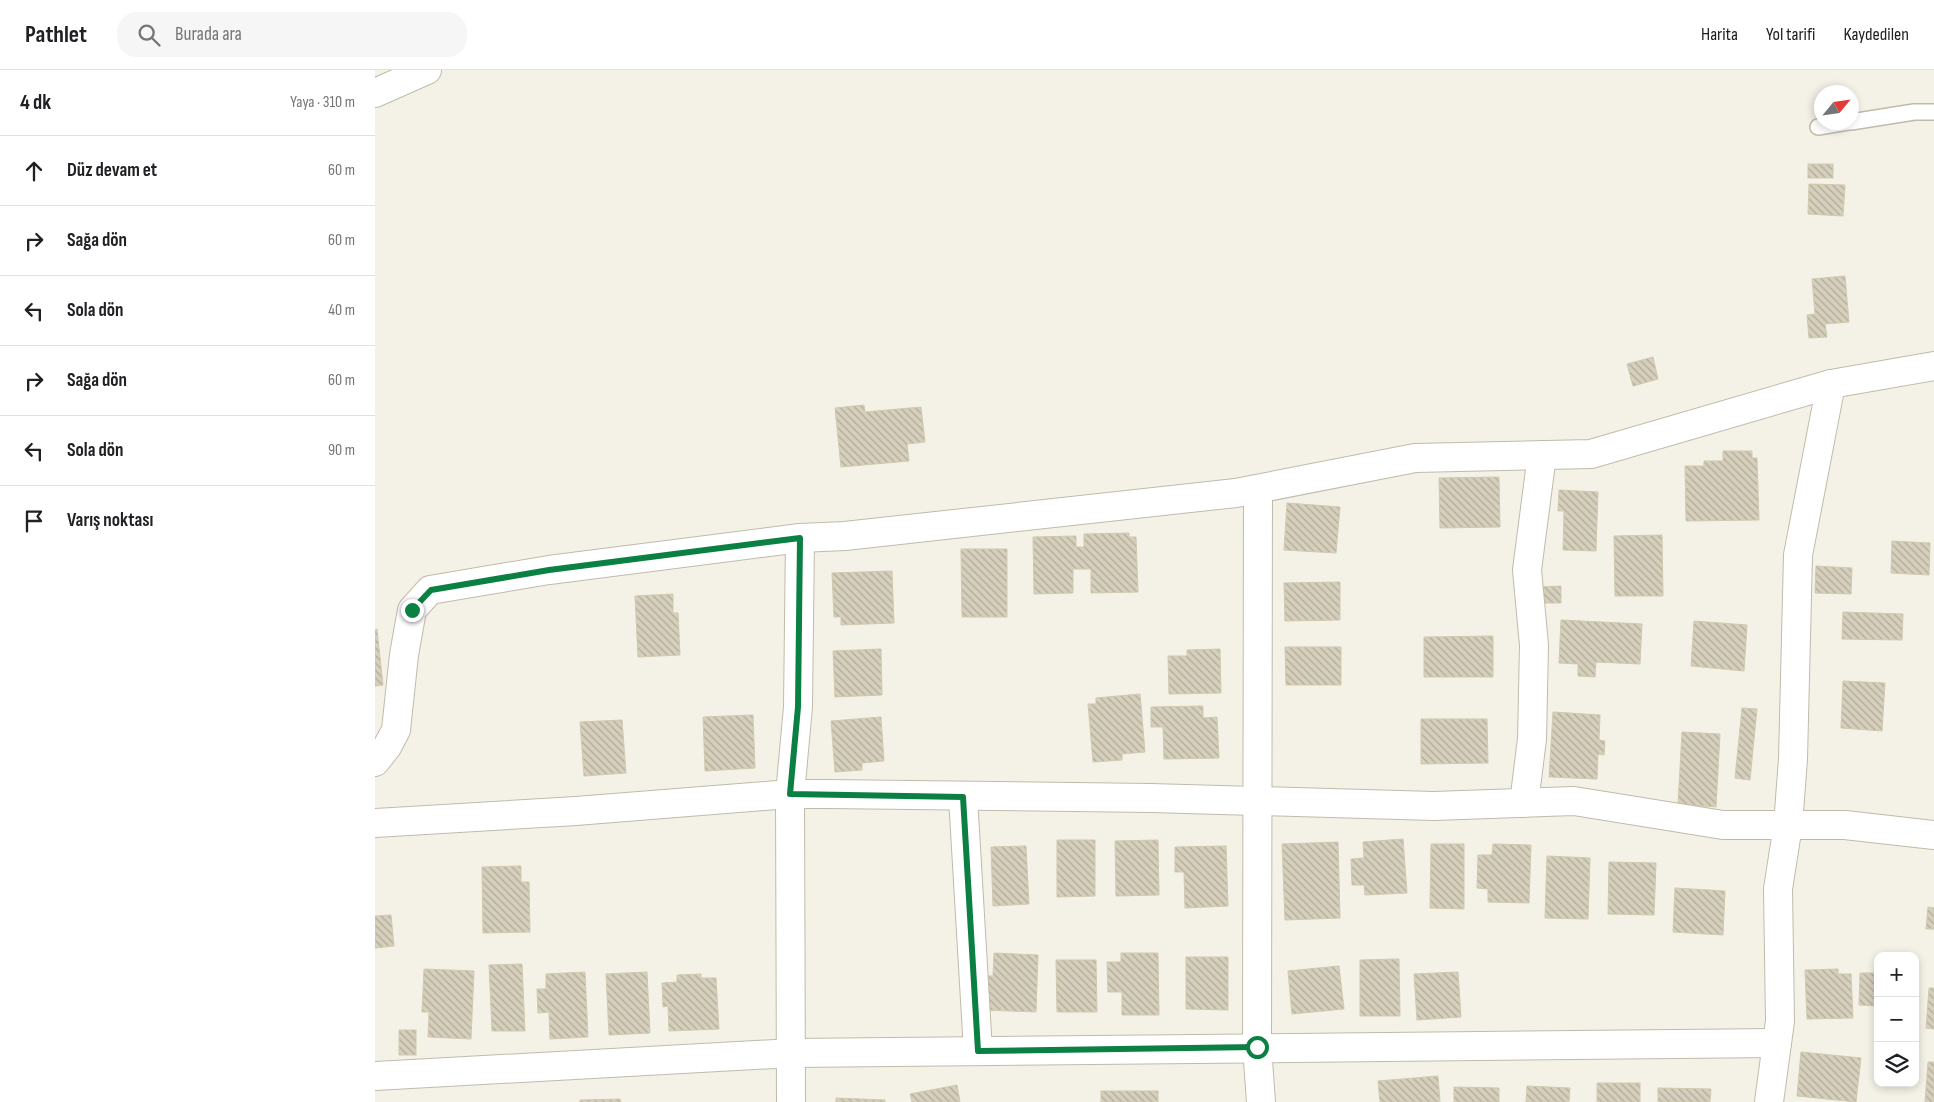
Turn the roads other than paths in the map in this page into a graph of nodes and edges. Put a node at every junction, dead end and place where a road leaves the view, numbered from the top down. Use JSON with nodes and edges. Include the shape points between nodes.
{"nodes":[{"id":1,"x":427,"y":70,"type":"edge"},
{"id":2,"x":375,"y":93,"type":"edge"},
{"id":3,"x":1934,"y":112,"type":"edge"},
{"id":4,"x":1859,"y":121,"type":"edge"},
{"id":5,"x":1934,"y":366,"type":"edge"},
{"id":6,"x":1831,"y":384,"type":"junction"},
{"id":7,"x":1542,"y":455,"type":"junction"},
{"id":8,"x":1258,"y":489,"type":"junction"},
{"id":9,"x":800,"y":538,"type":"junction"},
{"id":10,"x":375,"y":762,"type":"edge"},
{"id":11,"x":790,"y":794,"type":"junction"},
{"id":12,"x":963,"y":797,"type":"junction"},
{"id":13,"x":1257,"y":801,"type":"junction"},
{"id":14,"x":1524,"y":803,"type":"junction"},
{"id":15,"x":375,"y":823,"type":"edge"},
{"id":16,"x":1788,"y":825,"type":"junction"},
{"id":17,"x":1934,"y":835,"type":"edge"},
{"id":18,"x":1777,"y":1043,"type":"junction"},
{"id":19,"x":1257,"y":1047,"type":"junction"},
{"id":20,"x":978,"y":1051,"type":"junction"},
{"id":21,"x":791,"y":1053,"type":"junction"},
{"id":22,"x":375,"y":1076,"type":"edge"},
{"id":23,"x":791,"y":1102,"type":"edge"},
{"id":24,"x":1261,"y":1102,"type":"edge"},
{"id":25,"x":1769,"y":1102,"type":"edge"}],
"edges":[{"from":1,"to":2,"type":"street"},
{"from":3,"to":4,"type":"lane"},
{"from":5,"to":6,"type":"street"},
{"from":6,"to":7,"type":"street","via":[[1591,454]]},
{"from":6,"to":16,"type":"street","via":[[1798,554],[1793,759]]},
{"from":7,"to":8,"type":"street","via":[[1415,458]]},
{"from":7,"to":14,"type":"street","via":[[1527,570],[1534,645],[1531,740]]},
{"from":8,"to":9,"type":"street","via":[[855,535]]},
{"from":8,"to":13,"type":"street"},
{"from":9,"to":10,"type":"street","via":[[549,570],[431,590],[412,610],[395,730]]},
{"from":9,"to":11,"type":"street","via":[[798,707]]},
{"from":11,"to":12,"type":"street"},
{"from":11,"to":15,"type":"street"},
{"from":11,"to":21,"type":"street"},
{"from":12,"to":13,"type":"street"},
{"from":12,"to":20,"type":"street"},
{"from":13,"to":14,"type":"street","via":[[1434,806]]},
{"from":13,"to":19,"type":"street"},
{"from":14,"to":16,"type":"street","via":[[1574,801],[1723,825]]},
{"from":16,"to":17,"type":"street","via":[[1845,824]]},
{"from":16,"to":18,"type":"street","via":[[1778,889],[1780,1021]]},
{"from":18,"to":19,"type":"street"},
{"from":18,"to":25,"type":"street"},
{"from":19,"to":20,"type":"street"},
{"from":19,"to":24,"type":"street"},
{"from":20,"to":21,"type":"street"},
{"from":21,"to":22,"type":"street"},
{"from":21,"to":23,"type":"street"}]}
